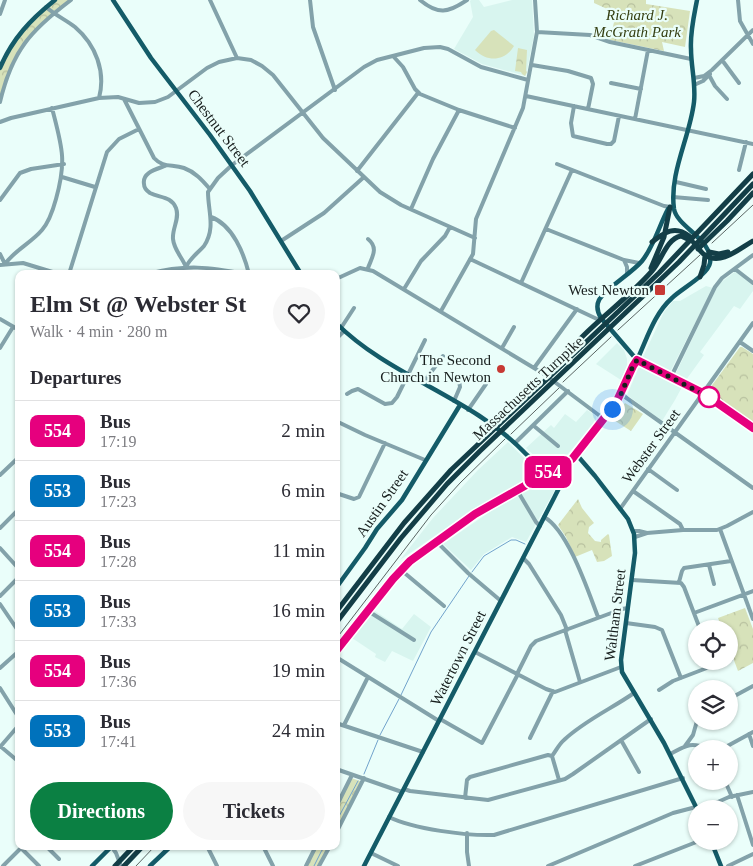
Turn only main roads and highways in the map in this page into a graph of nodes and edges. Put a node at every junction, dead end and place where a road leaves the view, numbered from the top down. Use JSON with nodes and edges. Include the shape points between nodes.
{"nodes":[{"id":1,"x":56,"y":0,"type":"edge"},
{"id":2,"x":112,"y":0,"type":"edge"},
{"id":3,"x":696,"y":0,"type":"edge"},
{"id":4,"x":0,"y":68,"type":"edge"},
{"id":5,"x":753,"y":174,"type":"edge"},
{"id":6,"x":753,"y":184,"type":"edge"},
{"id":7,"x":753,"y":193,"type":"edge"},
{"id":8,"x":672,"y":207,"type":"junction"},
{"id":9,"x":665,"y":232,"type":"junction"},
{"id":10,"x":691,"y":237,"type":"junction"},
{"id":11,"x":753,"y":241,"type":"edge"},
{"id":12,"x":652,"y":242,"type":"junction"},
{"id":13,"x":708,"y":255,"type":"junction"},
{"id":14,"x":679,"y":262,"type":"junction"},
{"id":15,"x":299,"y":270,"type":"edge"},
{"id":16,"x":700,"y":277,"type":"joint"},
{"id":17,"x":644,"y":279,"type":"junction"},
{"id":18,"x":340,"y":326,"type":"edge"},
{"id":19,"x":632,"y":353,"type":"junction"},
{"id":20,"x":637,"y":360,"type":"junction"},
{"id":21,"x":633,"y":366,"type":"junction"},
{"id":22,"x":552,"y":374,"type":"junction"},
{"id":23,"x":460,"y":405,"type":"junction"},
{"id":24,"x":576,"y":454,"type":"junction"},
{"id":25,"x":571,"y":459,"type":"junction"},
{"id":26,"x":544,"y":475,"type":"junction"},
{"id":27,"x":340,"y":583,"type":"edge"},
{"id":28,"x":340,"y":607,"type":"edge"},
{"id":29,"x":340,"y":619,"type":"edge"},
{"id":30,"x":340,"y":646,"type":"edge"},
{"id":31,"x":693,"y":800,"type":"edge"},
{"id":32,"x":109,"y":850,"type":"edge"},
{"id":33,"x":130,"y":850,"type":"edge"},
{"id":34,"x":139,"y":850,"type":"edge"},
{"id":35,"x":167,"y":850,"type":"edge"},
{"id":36,"x":715,"y":850,"type":"edge"},
{"id":37,"x":153,"y":865,"type":"edge"},
{"id":38,"x":92,"y":866,"type":"edge"},
{"id":39,"x":115,"y":866,"type":"edge"},
{"id":40,"x":122,"y":866,"type":"edge"},
{"id":41,"x":364,"y":866,"type":"edge"},
{"id":42,"x":721,"y":866,"type":"edge"}],
"edges":[{"from":1,"to":4,"type":"main road","via":[[22,31]]},
{"from":2,"to":15,"type":"main road","name":"Chestnut Street","via":[[142,46],[260,205]]},
{"from":3,"to":8,"type":"main road","via":[[691,35],[693,107],[680,156]]},
{"from":5,"to":22,"type":"highway","name":"Massachusetts Turnpike","via":[[672,261]]},
{"from":6,"to":14,"type":"highway","name":"Massachusetts Turnpike"},
{"from":7,"to":14,"type":"highway","via":[[727,222]]},
{"from":8,"to":9,"type":"highway"},
{"from":8,"to":10,"type":"main road"},
{"from":8,"to":12,"type":"main road"},
{"from":9,"to":10,"type":"highway","via":[[679,230]]},
{"from":9,"to":12,"type":"highway"},
{"from":9,"to":17,"type":"highway","via":[[655,261]]},
{"from":10,"to":13,"type":"highway"},
{"from":10,"to":17,"type":"highway","via":[[679,236],[672,240]]},
{"from":11,"to":13,"type":"highway","via":[[722,254]]},
{"from":12,"to":19,"type":"main road","via":[[639,263],[598,302],[600,318]]},
{"from":13,"to":16,"type":"highway"},
{"from":14,"to":29,"type":"highway","name":"Massachusetts Turnpike","via":[[455,476],[401,538]]},
{"from":16,"to":20,"type":"main road","via":[[662,308]]},
{"from":17,"to":22,"type":"highway","via":[[564,356]]},
{"from":18,"to":23,"type":"main road","via":[[364,346]]},
{"from":19,"to":20,"type":"main road"},
{"from":19,"to":21,"type":"main road"},
{"from":20,"to":21,"type":"main road"},
{"from":21,"to":24,"type":"main road","via":[[621,394]]},
{"from":22,"to":28,"type":"highway","name":"Massachusetts Turnpike","via":[[438,483]]},
{"from":23,"to":26,"type":"main road","via":[[516,443]]},
{"from":23,"to":27,"type":"main road","name":"Austin Street","via":[[399,505],[380,524]]},
{"from":24,"to":25,"type":"main road"},
{"from":24,"to":31,"type":"main road","name":"Waltham Street","via":[[629,521],[634,534],[636,548],[621,667],[623,676],[651,720]]},
{"from":25,"to":26,"type":"main road"},
{"from":25,"to":41,"type":"main road","name":"Watertown Street","via":[[540,526]]},
{"from":26,"to":30,"type":"main road","via":[[475,514],[401,570]]},
{"from":32,"to":38,"type":"main road"},
{"from":33,"to":39,"type":"highway"},
{"from":34,"to":40,"type":"highway"},
{"from":35,"to":37,"type":"main road"},
{"from":36,"to":42,"type":"main road"}]}
